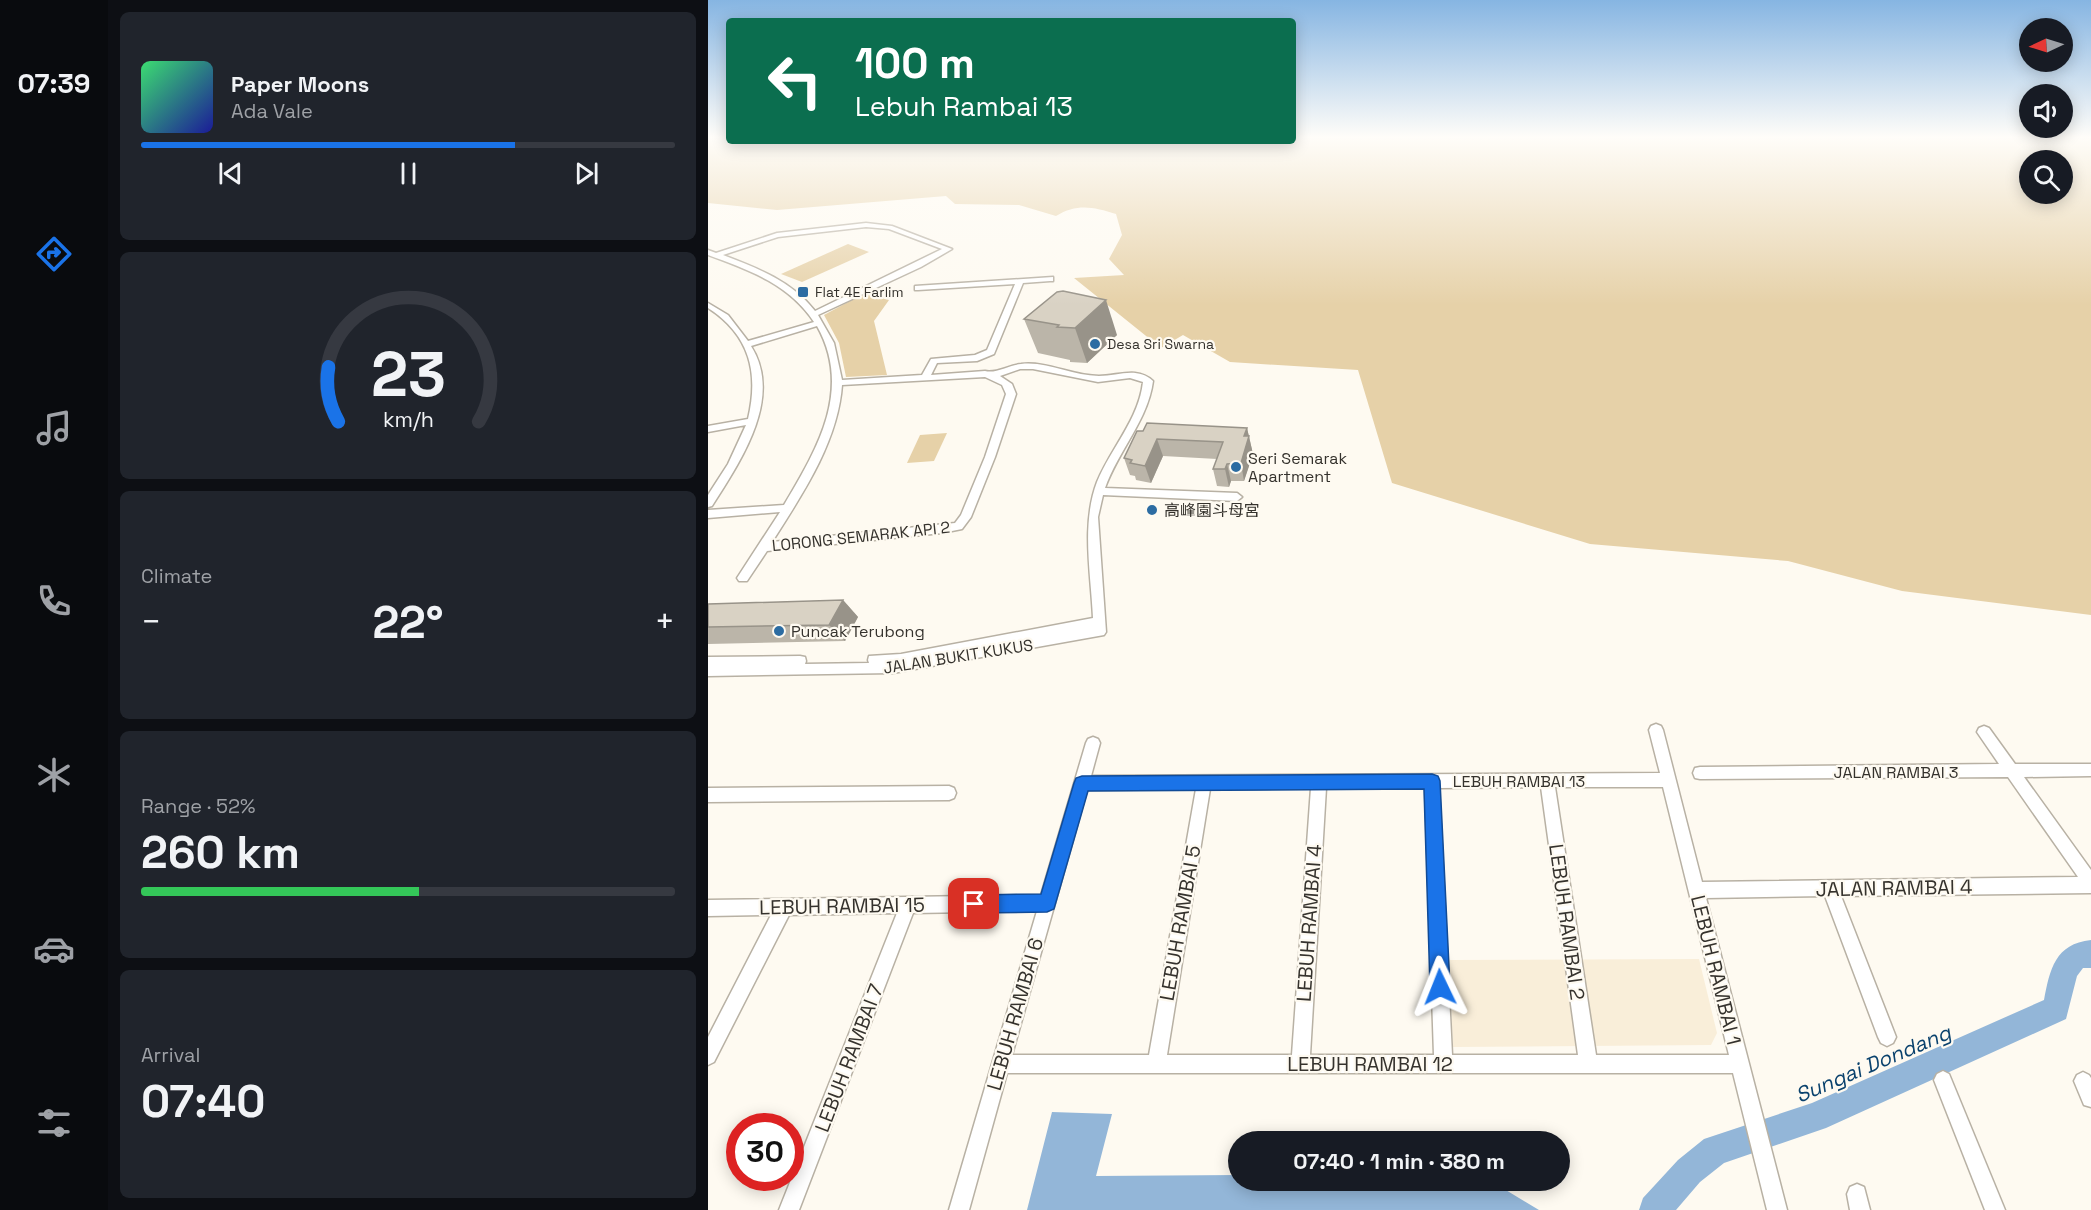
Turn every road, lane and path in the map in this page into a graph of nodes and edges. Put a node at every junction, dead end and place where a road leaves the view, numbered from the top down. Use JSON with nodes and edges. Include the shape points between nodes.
{"nodes":[{"id":1,"x":712,"y":254,"type":"edge"},
{"id":2,"x":1050,"y":279,"type":"dead end"},
{"id":3,"x":1020,"y":281,"type":"junction"},
{"id":4,"x":918,"y":288,"type":"dead end"},
{"id":5,"x":708,"y":305,"type":"edge"},
{"id":6,"x":814,"y":314,"type":"junction"},
{"id":7,"x":819,"y":322,"type":"junction"},
{"id":8,"x":748,"y":344,"type":"junction"},
{"id":9,"x":992,"y":376,"type":"junction"},
{"id":10,"x":925,"y":377,"type":"junction"},
{"id":11,"x":838,"y":383,"type":"junction"},
{"id":12,"x":752,"y":420,"type":"junction"},
{"id":13,"x":708,"y":429,"type":"edge"},
{"id":14,"x":1099,"y":491,"type":"junction"},
{"id":15,"x":1237,"y":497,"type":"dead end"},
{"id":16,"x":708,"y":503,"type":"edge"},
{"id":17,"x":787,"y":508,"type":"junction"},
{"id":18,"x":708,"y":514,"type":"edge"},
{"id":19,"x":763,"y":547,"type":"junction"},
{"id":20,"x":744,"y":578,"type":"dead end"},
{"id":21,"x":708,"y":662,"type":"edge"},
{"id":22,"x":859,"y":664,"type":"junction"},
{"id":23,"x":708,"y":671,"type":"edge"},
{"id":24,"x":1656,"y":730,"type":"dead end"},
{"id":25,"x":1984,"y":732,"type":"dead end"},
{"id":26,"x":1094,"y":743,"type":"dead end"},
{"id":27,"x":2091,"y":770,"type":"edge"},
{"id":28,"x":2011,"y":771,"type":"junction"},
{"id":29,"x":1700,"y":773,"type":"dead end"},
{"id":30,"x":1547,"y":780,"type":"junction"},
{"id":31,"x":1669,"y":780,"type":"junction"},
{"id":32,"x":1432,"y":781,"type":"junction"},
{"id":33,"x":1319,"y":782,"type":"junction"},
{"id":34,"x":1082,"y":783,"type":"junction"},
{"id":35,"x":1204,"y":783,"type":"junction"},
{"id":36,"x":949,"y":793,"type":"dead end"},
{"id":37,"x":708,"y":795,"type":"edge"},
{"id":38,"x":2091,"y":884,"type":"edge"},
{"id":39,"x":1830,"y":888,"type":"junction"},
{"id":40,"x":1696,"y":890,"type":"junction"},
{"id":41,"x":1047,"y":903,"type":"junction"},
{"id":42,"x":908,"y":905,"type":"junction"},
{"id":43,"x":784,"y":907,"type":"junction"},
{"id":44,"x":708,"y":908,"type":"edge"},
{"id":45,"x":1887,"y":1037,"type":"dead end"},
{"id":46,"x":708,"y":1056,"type":"edge"},
{"id":47,"x":1001,"y":1064,"type":"junction"},
{"id":48,"x":1156,"y":1064,"type":"junction"},
{"id":49,"x":1299,"y":1064,"type":"junction"},
{"id":50,"x":1443,"y":1064,"type":"junction"},
{"id":51,"x":1588,"y":1064,"type":"junction"},
{"id":52,"x":1740,"y":1064,"type":"junction"},
{"id":53,"x":1943,"y":1080,"type":"dead end"},
{"id":54,"x":789,"y":1210,"type":"edge"},
{"id":55,"x":959,"y":1210,"type":"edge"},
{"id":56,"x":1777,"y":1210,"type":"edge"},
{"id":57,"x":1995,"y":1210,"type":"edge"}],
"edges":[{"from":1,"to":6,"type":"street","via":[[790,290]]},
{"from":1,"to":6,"type":"street","via":[[777,235],[874,225],[890,227],[948,249]]},
{"from":2,"to":3,"type":"street"},
{"from":3,"to":4,"type":"street"},
{"from":3,"to":10,"type":"street","via":[[990,352],[977,358],[934,361]]},
{"from":5,"to":8,"type":"street","via":[[729,321]]},
{"from":6,"to":7,"type":"street"},
{"from":7,"to":8,"type":"street"},
{"from":7,"to":11,"type":"street","via":[[828,339]]},
{"from":8,"to":12,"type":"street","via":[[759,394]]},
{"from":9,"to":10,"type":"street"},
{"from":9,"to":14,"type":"street","via":[[1018,367],[1054,369],[1097,379],[1137,375],[1148,381]]},
{"from":9,"to":19,"type":"street","name":"LORONG SEMARAK API 2","via":[[1009,385],[1011,394],[966,517],[958,526]]},
{"from":10,"to":11,"type":"street"},
{"from":11,"to":17,"type":"street","via":[[821,446]]},
{"from":12,"to":13,"type":"street"},
{"from":12,"to":16,"type":"street","via":[[742,448]]},
{"from":14,"to":15,"type":"street"},
{"from":14,"to":22,"type":"street","name":"JALAN BUKIT KUKUS","via":[[1093,517],[1099,627],[929,663],[893,668]]},
{"from":17,"to":18,"type":"street"},
{"from":17,"to":19,"type":"street"},
{"from":19,"to":20,"type":"street"},
{"from":21,"to":22,"type":"street","name":"JALAN BUKIT KUKUS"},
{"from":22,"to":23,"type":"street","name":"JALAN BUKIT KUKUS"},
{"from":24,"to":31,"type":"street","name":"LEBUH RAMBAI 1"},
{"from":25,"to":28,"type":"street"},
{"from":26,"to":34,"type":"street","name":"LEBUH RAMBAI 6"},
{"from":27,"to":28,"type":"street","name":"JALAN RAMBAI 3"},
{"from":28,"to":29,"type":"street","name":"JALAN RAMBAI 3"},
{"from":28,"to":38,"type":"street"},
{"from":30,"to":31,"type":"street","name":"LEBUH RAMBAI 13"},
{"from":30,"to":32,"type":"street","name":"LEBUH RAMBAI 13"},
{"from":30,"to":51,"type":"street","name":"LEBUH RAMBAI 2"},
{"from":31,"to":40,"type":"street","name":"LEBUH RAMBAI 1"},
{"from":32,"to":33,"type":"street","name":"LEBUH RAMBAI 13"},
{"from":32,"to":50,"type":"street"},
{"from":33,"to":35,"type":"street","name":"LEBUH RAMBAI 13"},
{"from":33,"to":49,"type":"street","name":"LEBUH RAMBAI 4"},
{"from":34,"to":35,"type":"street","name":"LEBUH RAMBAI 13"},
{"from":34,"to":41,"type":"street","name":"LEBUH RAMBAI 6"},
{"from":35,"to":48,"type":"street","name":"LEBUH RAMBAI 5"},
{"from":36,"to":37,"type":"street"},
{"from":38,"to":39,"type":"street","name":"JALAN RAMBAI 4"},
{"from":39,"to":40,"type":"street","name":"JALAN RAMBAI 4"},
{"from":39,"to":45,"type":"street"},
{"from":40,"to":52,"type":"street","name":"LEBUH RAMBAI 1"},
{"from":41,"to":42,"type":"street","name":"LEBUH RAMBAI 15"},
{"from":41,"to":47,"type":"street","name":"LEBUH RAMBAI 6"},
{"from":42,"to":43,"type":"street","name":"LEBUH RAMBAI 15"},
{"from":42,"to":54,"type":"street","name":"LEBUH RAMBAI 7"},
{"from":43,"to":44,"type":"street","name":"LEBUH RAMBAI 15"},
{"from":43,"to":46,"type":"street"},
{"from":47,"to":48,"type":"street","name":"LEBUH RAMBAI 12"},
{"from":47,"to":55,"type":"street","name":"LEBUH RAMBAI 6"},
{"from":48,"to":49,"type":"street","name":"LEBUH RAMBAI 12"},
{"from":49,"to":50,"type":"street","name":"LEBUH RAMBAI 12"},
{"from":50,"to":51,"type":"street","name":"LEBUH RAMBAI 12"},
{"from":51,"to":52,"type":"street","name":"LEBUH RAMBAI 12"},
{"from":52,"to":56,"type":"street","name":"LEBUH RAMBAI 1"},
{"from":53,"to":57,"type":"street"}]}
